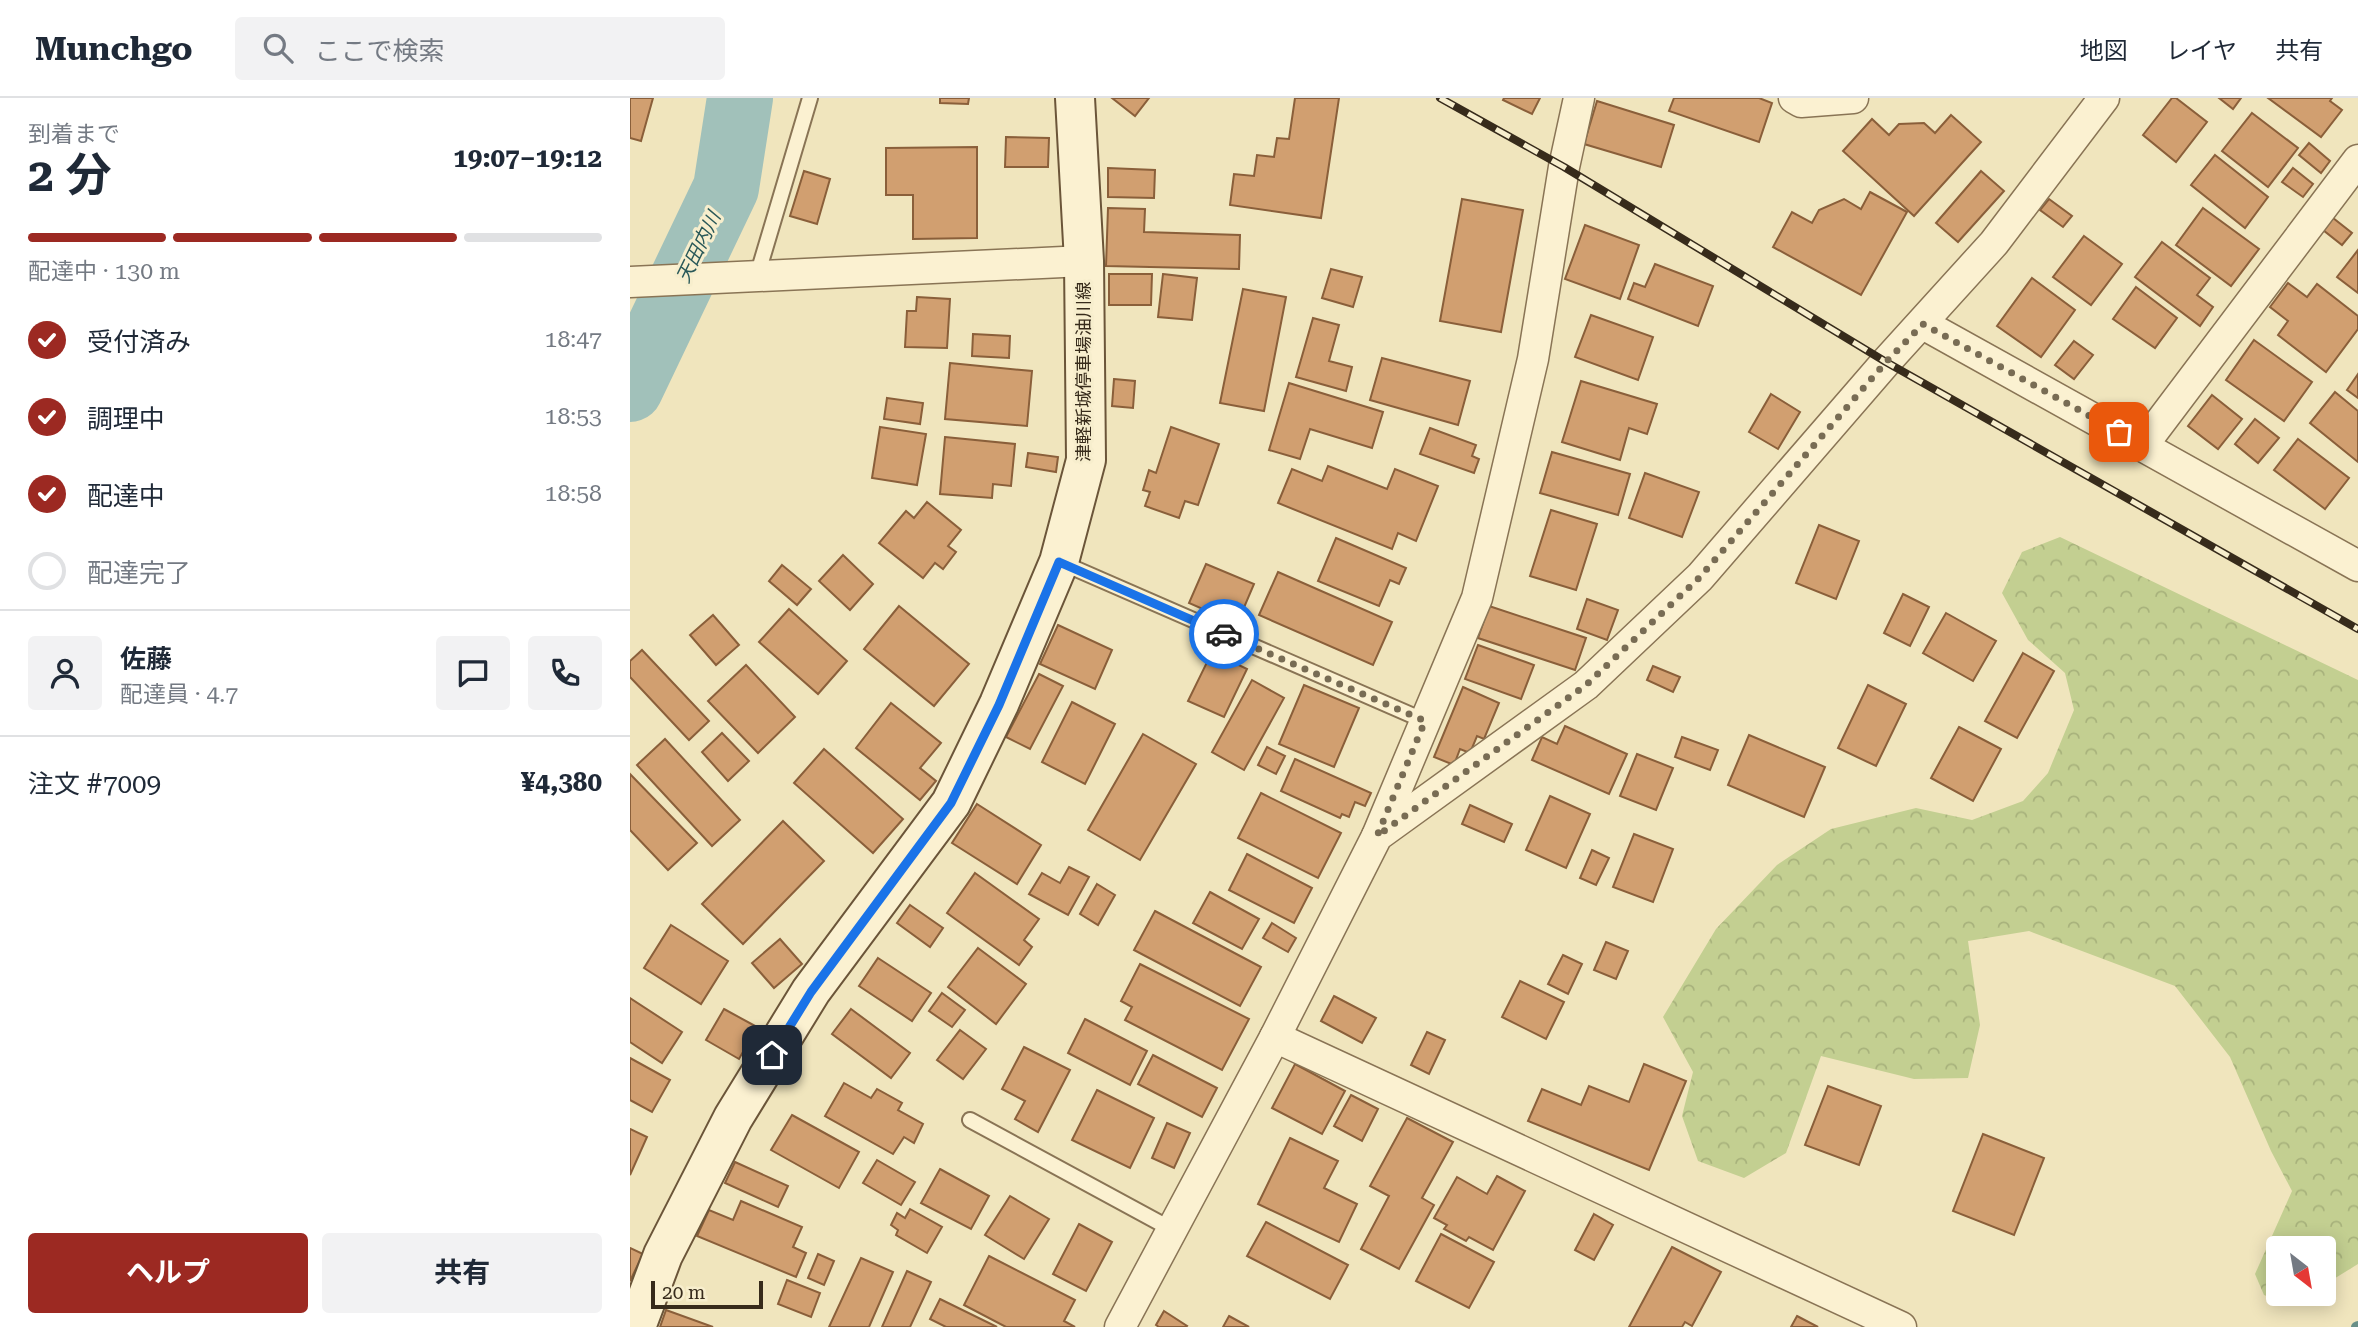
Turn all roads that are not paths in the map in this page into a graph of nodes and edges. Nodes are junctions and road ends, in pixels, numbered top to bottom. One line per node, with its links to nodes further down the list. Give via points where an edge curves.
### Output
1 (810, 98): 9 (lane)
2 (1075, 98): 8 (main road, 津軽新城停車場油川線)
3 (1579, 98): 15 (street, via 1533,359 1477,598)
4 (1794, 98): 5 (street, via 1801,102)
5 (1853, 98)
6 (2104, 98): 11 (street, via 1994,243)
7 (2358, 160): 12 (street)
8 (1084, 261): 9 (street); 14 (main road, 津軽新城停車場油川線, via 1086,460)
9 (750, 277): 10 (street)
10 (630, 282)
11 (1923, 324): 12 (street); 16 (street, via 1700,577 1586,685)
12 (2143, 445): 13 (street)
13 (2353, 554)
14 (1059, 562): 15 (lane); 21 (main road, 津軽新城停車場油川線, via 999,705 951,803 811,992 733,1118 663,1255)
15 (1425, 721): 16 (street)
16 (1377, 836): 17 (street)
17 (1275, 1037): 19 (street); 20 (street)
18 (970, 1120): 19 (lane)
19 (1171, 1229): 22 (street)
20 (1898, 1326)
21 (636, 1327)
22 (1120, 1327)

